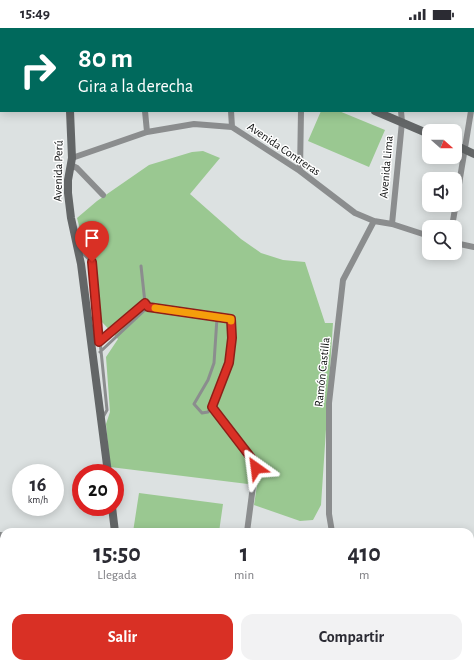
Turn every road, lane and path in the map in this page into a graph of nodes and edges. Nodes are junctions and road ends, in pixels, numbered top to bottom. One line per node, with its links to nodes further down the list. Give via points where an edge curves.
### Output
1 (70, 112): 15 (main road, Avenida Perú)
2 (145, 112): 11 (street)
3 (231, 112): 9 (street)
4 (301, 112): 16 (street)
5 (377, 112): 8 (main road)
6 (401, 112): 8 (street, Avenida Lima)
7 (471, 112): 13 (street)
8 (402, 122): 10 (main road); 20 (street, Avenida Lima)
9 (232, 127): 11 (street, Avenida Contreras, via 194,124); 16 (street, Avenida Contreras)
10 (422, 131)
11 (147, 132): 15 (street, Avenida Contreras)
12 (462, 148): 13 (main road)
13 (465, 150): 14 (main road); 18 (street)
14 (474, 154)
15 (72, 162): 17 (street); 24 (main road, Avenida Perú, via 68,193)
16 (300, 171): 19 (street, Avenida Contreras, via 355,213)
17 (103, 195)
18 (453, 220)
19 (374, 221): 20 (street, Avenida Contreras); 38 (street, Ramón Castilla, via 343,280 330,403 329,514)
20 (392, 224): 21 (street, Avenida Contreras)
21 (422, 234)
22 (462, 244): 23 (street)
23 (474, 247)
24 (78, 249): 29 (lane, via 92,262); 32 (main road, Avenida Perú)
25 (141, 266): 26 (lane)
26 (145, 303): 27 (lane); 29 (lane)
27 (148, 307): 28 (lane); 30 (lane)
28 (217, 318): 31 (lane, via 231,319 232,338 229,363); 31 (lane, via 214,363 208,380 194,404 202,413 208,412)
29 (99, 342): 30 (lane)
30 (100, 352): 32 (lane, via 107,410)
31 (212, 407): 34 (lane, via 255,463)
32 (102, 421): 33 (main road, Avenida Perú)
33 (107, 464)
34 (253, 486): 37 (street)
35 (113, 516): 36 (main road)
36 (115, 528)
37 (248, 528)
38 (331, 528)

